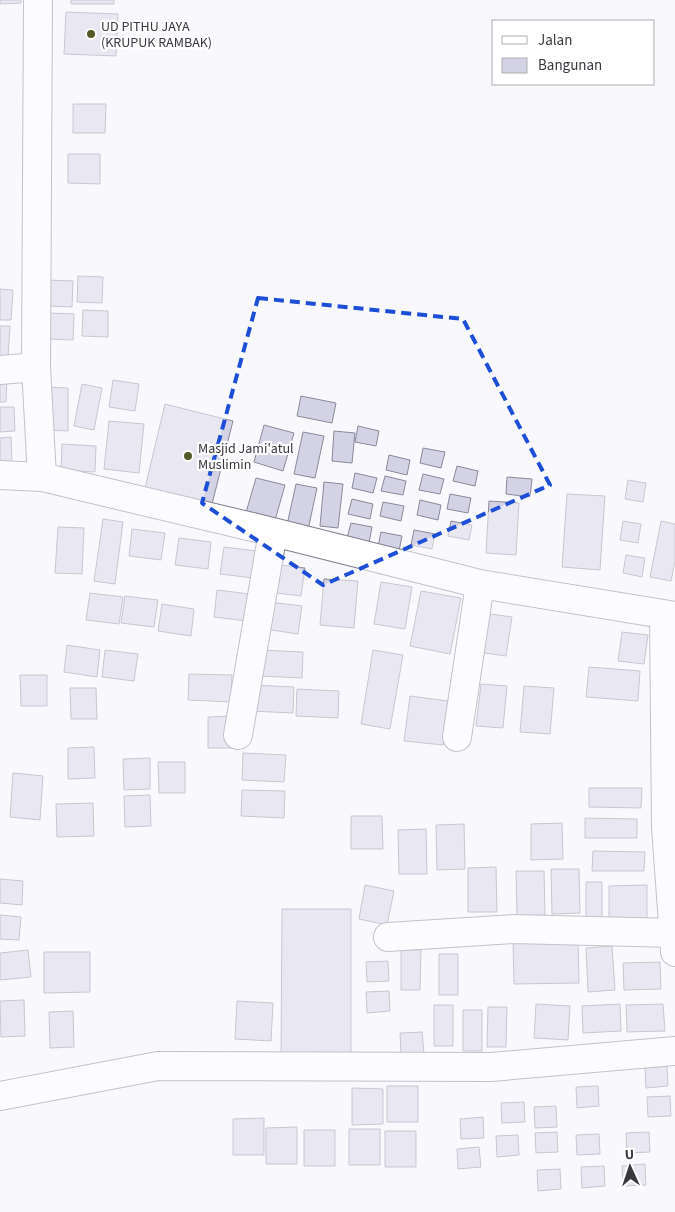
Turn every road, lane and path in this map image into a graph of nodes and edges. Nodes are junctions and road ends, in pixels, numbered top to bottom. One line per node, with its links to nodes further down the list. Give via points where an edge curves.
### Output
1 (38, 0): 2 (street)
2 (36, 367): 3 (street); 5 (street)
3 (0, 370)
4 (0, 475): 5 (street)
5 (42, 477): 6 (street)
6 (273, 532): 7 (street); 9 (street)
7 (480, 584): 8 (street); 10 (street)
8 (669, 616): 12 (street, via 666,828)
9 (238, 735)
10 (457, 737)
11 (388, 937): 12 (street, via 514,929)
12 (674, 943)
13 (675, 1051): 14 (street, via 490,1067 158,1066)
14 (0, 1096)

